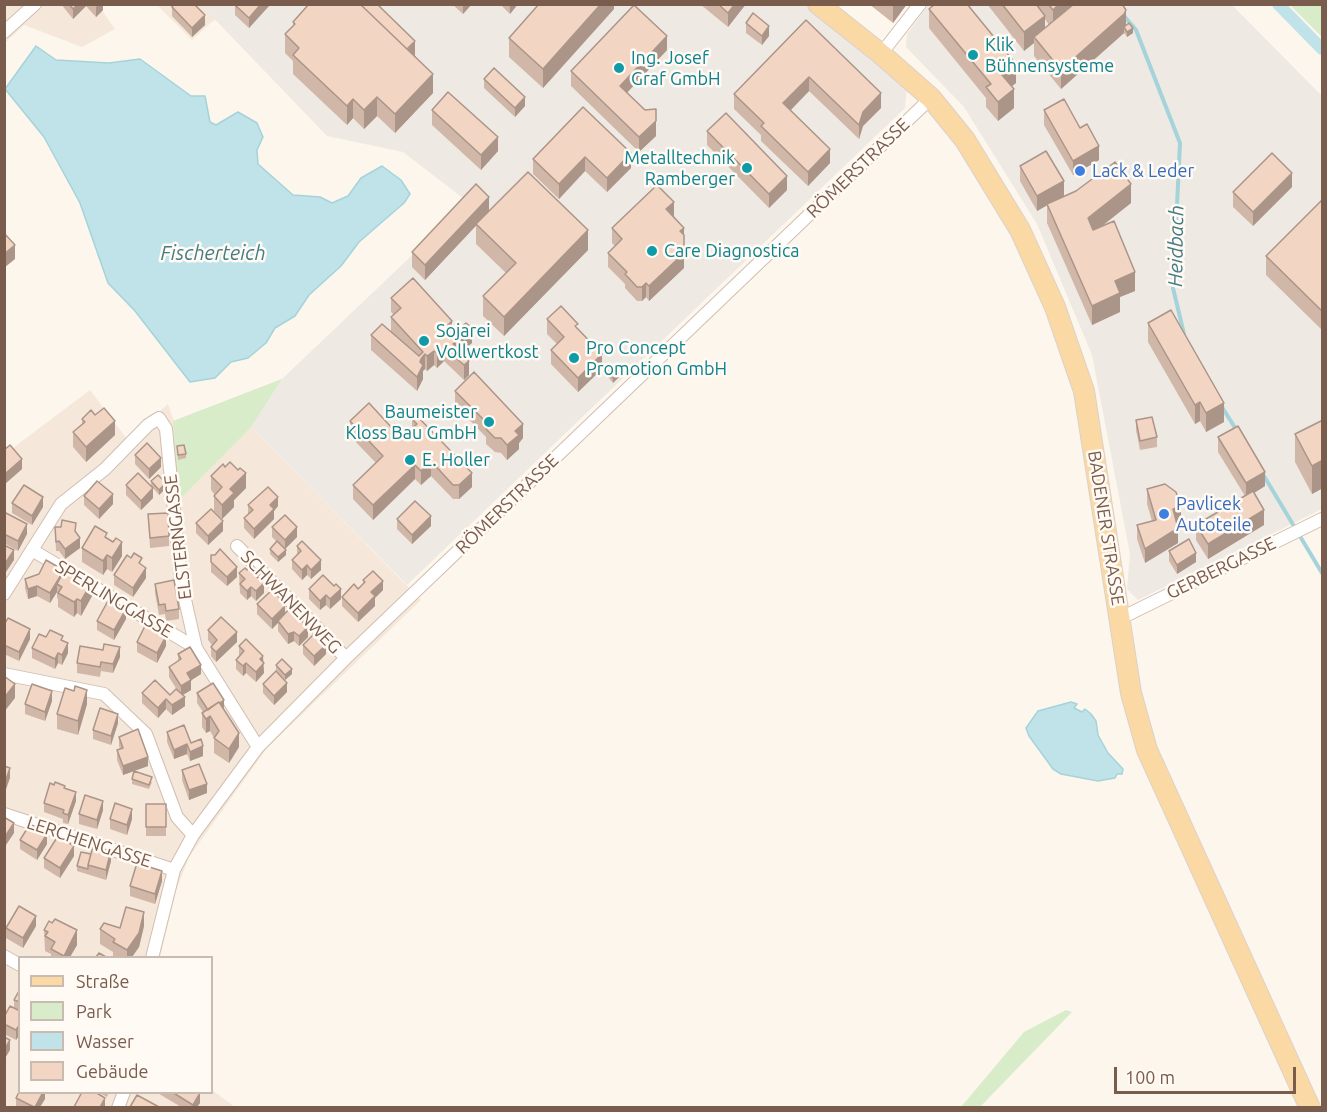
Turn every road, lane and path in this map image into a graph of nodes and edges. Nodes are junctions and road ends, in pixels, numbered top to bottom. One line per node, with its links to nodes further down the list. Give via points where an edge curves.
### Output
1 (35, 4): 4 (street)
2 (818, 4): 5 (main road, BADENER STRASSE)
3 (920, 4): 5 (street)
4 (4, 33)
5 (881, 54): 6 (main road, BADENER STRASSE)
6 (931, 98): 11 (main road, BADENER STRASSE, via 992,182 1020,230 1055,307 1084,391); 13 (street, RÖMERSTRASSE)
7 (1318, 521): 11 (street, GERBERGASSE)
8 (237, 546): 13 (street, SCHWANENWEG)
9 (32, 550): 10 (street); 12 (street, SPERLINGGASSE); 12 (street, ELSTERNGASSE, via 61,504 159,418 166,429 181,582)
10 (4, 594)
11 (1119, 619): 22 (main road, BADENER STRASSE, via 1131,693 1147,750)
12 (196, 648): 15 (street, ELSTERNGASSE)
13 (346, 658): 15 (street, RÖMERSTRASSE)
14 (4, 674): 17 (street, via 104,694 146,734 177,817)
15 (258, 747): 17 (street, RÖMERSTRASSE)
16 (4, 814): 18 (street, LERCHENGASSE)
17 (192, 835): 18 (street, RÖMERSTRASSE)
18 (174, 870): 20 (street, RÖMERSTRASSE)
19 (4, 956): 21 (street)
20 (152, 956)
21 (18, 964)
22 (1310, 1107)

